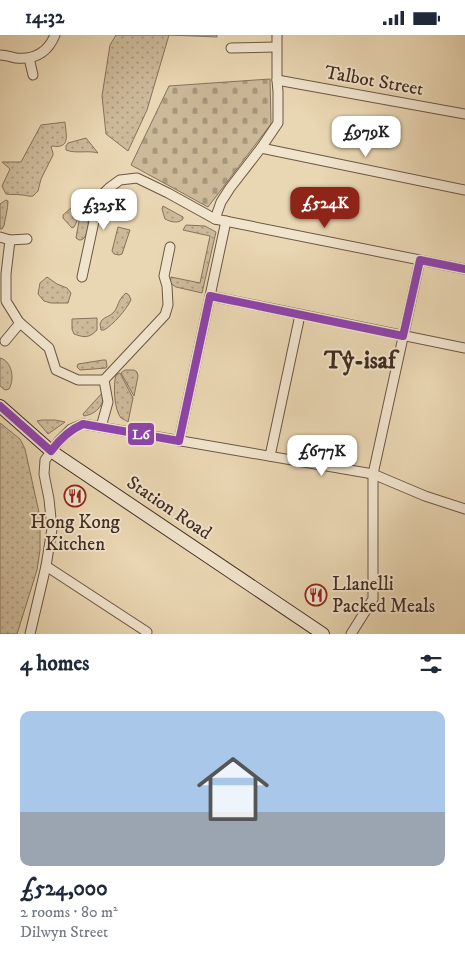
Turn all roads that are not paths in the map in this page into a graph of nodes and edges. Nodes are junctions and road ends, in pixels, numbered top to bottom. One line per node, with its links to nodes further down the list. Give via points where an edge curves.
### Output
1 (276, 35): 3 (street)
2 (55, 37): 6 (street, via 45,51)
3 (276, 47): 4 (street); 8 (street)
4 (231, 48)
5 (0, 55): 6 (street)
6 (29, 58): 7 (street)
7 (33, 75)
8 (277, 80): 9 (street, Talbot Street); 10 (street, via 278,123)
9 (465, 113)
10 (261, 148): 11 (street); 12 (street, via 230,188)
11 (465, 190)
12 (215, 219): 13 (street); 20 (street, via 137,178 120,180 99,198)
13 (226, 221): 18 (street); 21 (street)
14 (0, 237): 16 (street)
15 (27, 239): 16 (street)
16 (10, 240): 22 (street, via 6,274 6,301)
17 (170, 247): 29 (street, via 164,276 168,305 165,315)
18 (420, 260): 19 (street); 26 (street)
19 (465, 269)
20 (82, 277)
21 (210, 297): 24 (street); 32 (street)
22 (9, 306): 23 (street); 25 (street)
23 (0, 309)
24 (300, 315): 26 (street); 34 (street)
25 (20, 323): 27 (street); 29 (street, via 49,348 56,370 78,380)
26 (403, 336): 28 (street); 35 (street)
27 (5, 341)
28 (465, 348)
29 (104, 380): 31 (street, via 108,402)
30 (0, 406): 33 (main road, Station Road)
31 (101, 427): 32 (street); 33 (street, via 83,424 72,429)
32 (180, 441): 34 (street)
33 (51, 451): 37 (street, via 45,460 44,474 52,529); 40 (main road, Station Road)
34 (270, 456): 35 (street)
35 (373, 474): 36 (street); 41 (street, via 373,599)
36 (465, 509)
37 (46, 566): 38 (street); 39 (street)
38 (148, 632)
39 (30, 634)
40 (323, 634)
41 (351, 634)

